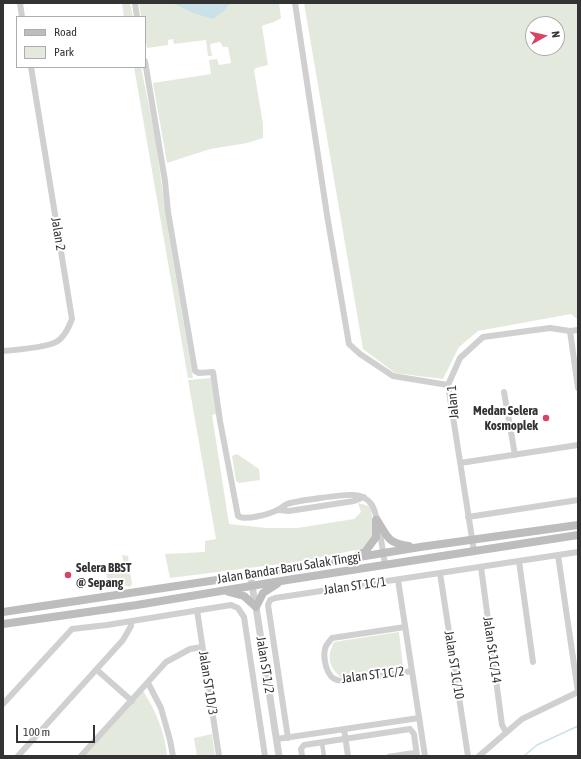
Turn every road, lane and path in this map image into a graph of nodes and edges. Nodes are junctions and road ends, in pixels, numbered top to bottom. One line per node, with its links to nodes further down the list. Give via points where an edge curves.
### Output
1 (20, 3): 4 (street)
2 (135, 3): 5 (street)
3 (295, 3): 11 (street, via 349,344 393,376)
4 (22, 16)
5 (137, 16)
6 (146, 67): 19 (street, via 195,371 199,374 212,372 238,516 243,518 264,515 287,504 353,494 364,497 373,506)
7 (31, 68): 10 (street, Jalan 2, via 72,319 68,330 56,342)
8 (578, 330): 9 (street, Jalan 1)
9 (570, 331): 11 (street, Jalan 1, via 555,328 482,338 460,358); 12 (street)
10 (3, 351)
11 (448, 385): 16 (street, Jalan 1)
12 (578, 388)
13 (504, 392): 15 (street)
14 (578, 445): 15 (street)
15 (515, 455): 16 (street)
16 (460, 463): 18 (street, Jalan 1)
17 (578, 500): 18 (street)
18 (468, 517): 22 (street, Jalan 1)
19 (376, 520): 23 (main road, via 386,536 398,545); 26 (street); 29 (main road, via 376,537 365,552)
20 (578, 525): 22 (main road, Jalan Bandar Baru Salak Tinggi)
21 (578, 534): 24 (main road, Jalan Bandar Baru Salak Tinggi)
22 (472, 540): 23 (main road, Jalan Bandar Baru Salak Tinggi); 24 (street, Jalan 1)
23 (420, 547): 26 (main road, Jalan Bandar Baru Salak Tinggi)
24 (474, 551): 30 (main road, Jalan Bandar Baru Salak Tinggi)
25 (578, 552): 27 (street, Jalan ST 1C/1)
26 (383, 554): 29 (main road, Jalan Bandar Baru Salak Tinggi); 30 (street)
27 (558, 555): 28 (street, Jalan ST 1C/1); 49 (street)
28 (519, 561): 31 (street, Jalan ST 1C/1); 45 (street)
29 (319, 564): 33 (main road, Jalan Bandar Baru Salak Tinggi)
30 (385, 565): 34 (main road, Jalan Bandar Baru Salak Tinggi)
31 (481, 567): 32 (street, Jalan ST 1C/1); 54 (street, Jalan St 1C/14, via 502,725)
32 (440, 573): 35 (street, Jalan ST 1C/1); 71 (street, Jalan ST 1C/10)
33 (250, 575): 36 (street, Jalan ST 1/2); 40 (main road, Jalan Bandar Baru Salak Tinggi)
34 (287, 580): 36 (main road, Jalan Bandar Baru Salak Tinggi); 38 (main road, via 271,586 263,593)
35 (398, 580): 43 (street); 55 (street, Jalan ST 1C/1, via 270,600 268,605)
36 (252, 586): 37 (main road, Jalan Bandar Baru Salak Tinggi); 38 (street, Jalan ST 1/2)
37 (221, 591): 38 (main road, via 244,596); 42 (main road, Jalan Bandar Baru Salak Tinggi)
38 (256, 607): 56 (street, Jalan ST 1/2)
39 (197, 610): 41 (street); 44 (street, Jalan ST 1D/3); 64 (street, via 231,605 238,608 244,617)
40 (3, 612)
41 (131, 621): 46 (street, via 123,640); 51 (street, via 72,629)
42 (3, 624)
43 (406, 627): 47 (street); 47 (street, Jalan ST 1C/2, via 332,638 324,650 325,661 330,676 336,680 347,681)
44 (202, 647): 48 (street, via 190,649 166,662); 63 (street, Jalan ST 1D/3)
45 (533, 662)
46 (97, 670): 50 (street); 60 (street)
47 (412, 671): 52 (street)
48 (148, 683): 50 (street); 62 (street, via 161,708)
49 (578, 692): 54 (street, via 522,719)
50 (132, 700): 61 (street)
51 (3, 704)
52 (419, 718): 53 (street); 70 (street)
53 (344, 729): 55 (street); 57 (street)
54 (506, 732): 72 (street)
55 (288, 738): 56 (street)
56 (277, 739): 65 (street, Jalan ST 1/2)
57 (346, 739): 58 (street); 59 (street, via 410,729 414,734); 68 (street)
58 (322, 743): 66 (street, via 304,745 301,749); 67 (street)
59 (417, 754): 69 (street)
60 (18, 756)
61 (81, 756)
62 (173, 756)
63 (219, 756)
64 (265, 756)
65 (280, 756)
66 (302, 756)
67 (324, 756)
68 (348, 756)
69 (389, 756)
70 (425, 756)
71 (468, 756)
72 (479, 756)

